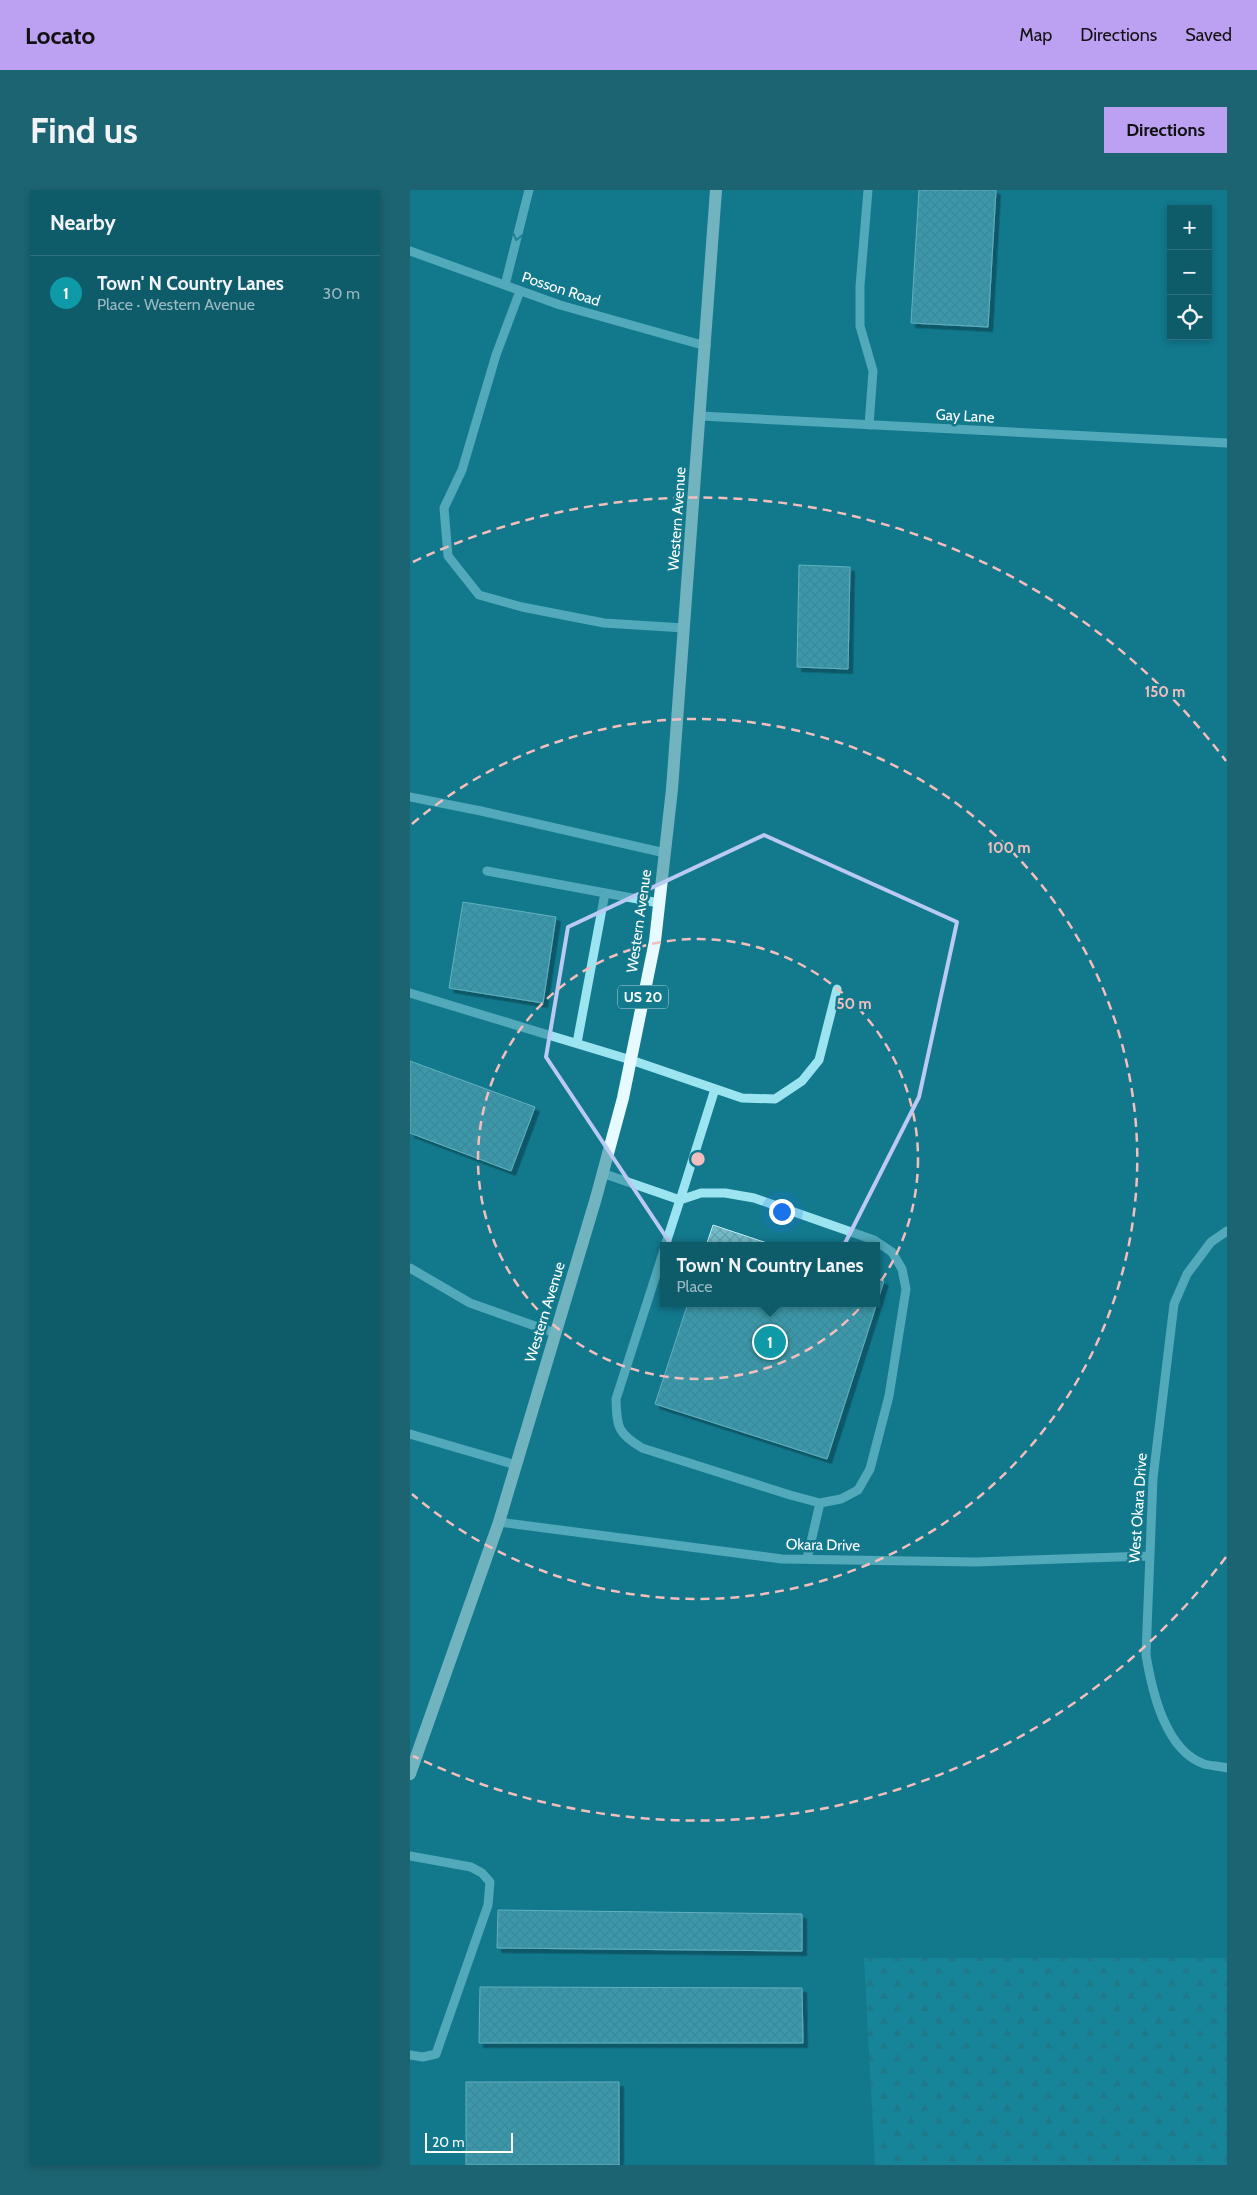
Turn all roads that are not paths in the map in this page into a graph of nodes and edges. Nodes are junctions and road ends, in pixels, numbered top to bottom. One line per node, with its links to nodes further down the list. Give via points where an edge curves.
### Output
1 (529, 190): 5 (street, one-way to 5)
2 (716, 190): 7 (main road, Western Avenue / US 20)
3 (868, 190): 9 (street, via 860,326 873,371)
4 (410, 251): 5 (street, Posson Road)
5 (505, 285): 6 (street, Posson Road)
6 (520, 291): 7 (street, Posson Road); 11 (street, via 496,355 462,470 444,508 448,556 479,595 522,608 604,623)
7 (706, 346): 8 (main road, Western Avenue / US 20)
8 (701, 416): 9 (street, Gay Lane); 11 (main road, Western Avenue / US 20)
9 (869, 424): 10 (street, Gay Lane)
10 (1227, 444)
11 (684, 628): 13 (main road, Western Avenue / US 20)
12 (410, 797): 13 (street)
13 (665, 853): 16 (main road, Western Avenue / US 20)
14 (487, 871): 15 (street)
15 (605, 893): 16 (street); 19 (street)
16 (659, 903): 20 (main road, Western Avenue / US 20, via 655,940)
17 (837, 989): 21 (street, via 819,1060 802,1081 775,1099 742,1098)
18 (410, 993): 19 (street)
19 (577, 1043): 20 (street)
20 (631, 1060): 21 (street); 22 (main road, Western Avenue / US 20)
21 (714, 1089): 23 (street)
22 (602, 1173): 23 (street); 30 (main road, Western Avenue / US 20)
23 (680, 1200): 25 (street); 26 (street, via 701,1192 754,1198)
24 (1227, 1231): 35 (street, West Okara Drive, via 1211,1242 1187,1274 1174,1304 1153,1478)
25 (666, 1242)
26 (877, 1242)
27 (880, 1244): 33 (street, via 892,1252 902,1269 906,1289 889,1396 870,1469 858,1490 841,1499)
28 (660, 1262): 33 (street, via 616,1399 617,1422 625,1438 642,1448)
29 (410, 1268): 30 (street, via 470,1303)
30 (555, 1333): 32 (main road, Western Avenue / US 20)
31 (410, 1434): 32 (street)
32 (516, 1465): 34 (main road, Western Avenue / US 20)
33 (820, 1503): 36 (street)
34 (499, 1522): 36 (street, Okara Drive, via 782,1559); 38 (main road, Western Avenue / US 20)
35 (1148, 1556): 36 (street, Okara Drive, via 976,1562); 37 (street, West Okara Drive, via 1146,1655 1151,1684 1168,1732 1203,1764)
36 (807, 1559)
37 (1227, 1768)
38 (410, 1774)
39 (410, 1856): 40 (street, via 471,1867 490,1882 488,1904 436,2054 423,2057)
40 (410, 2054)

